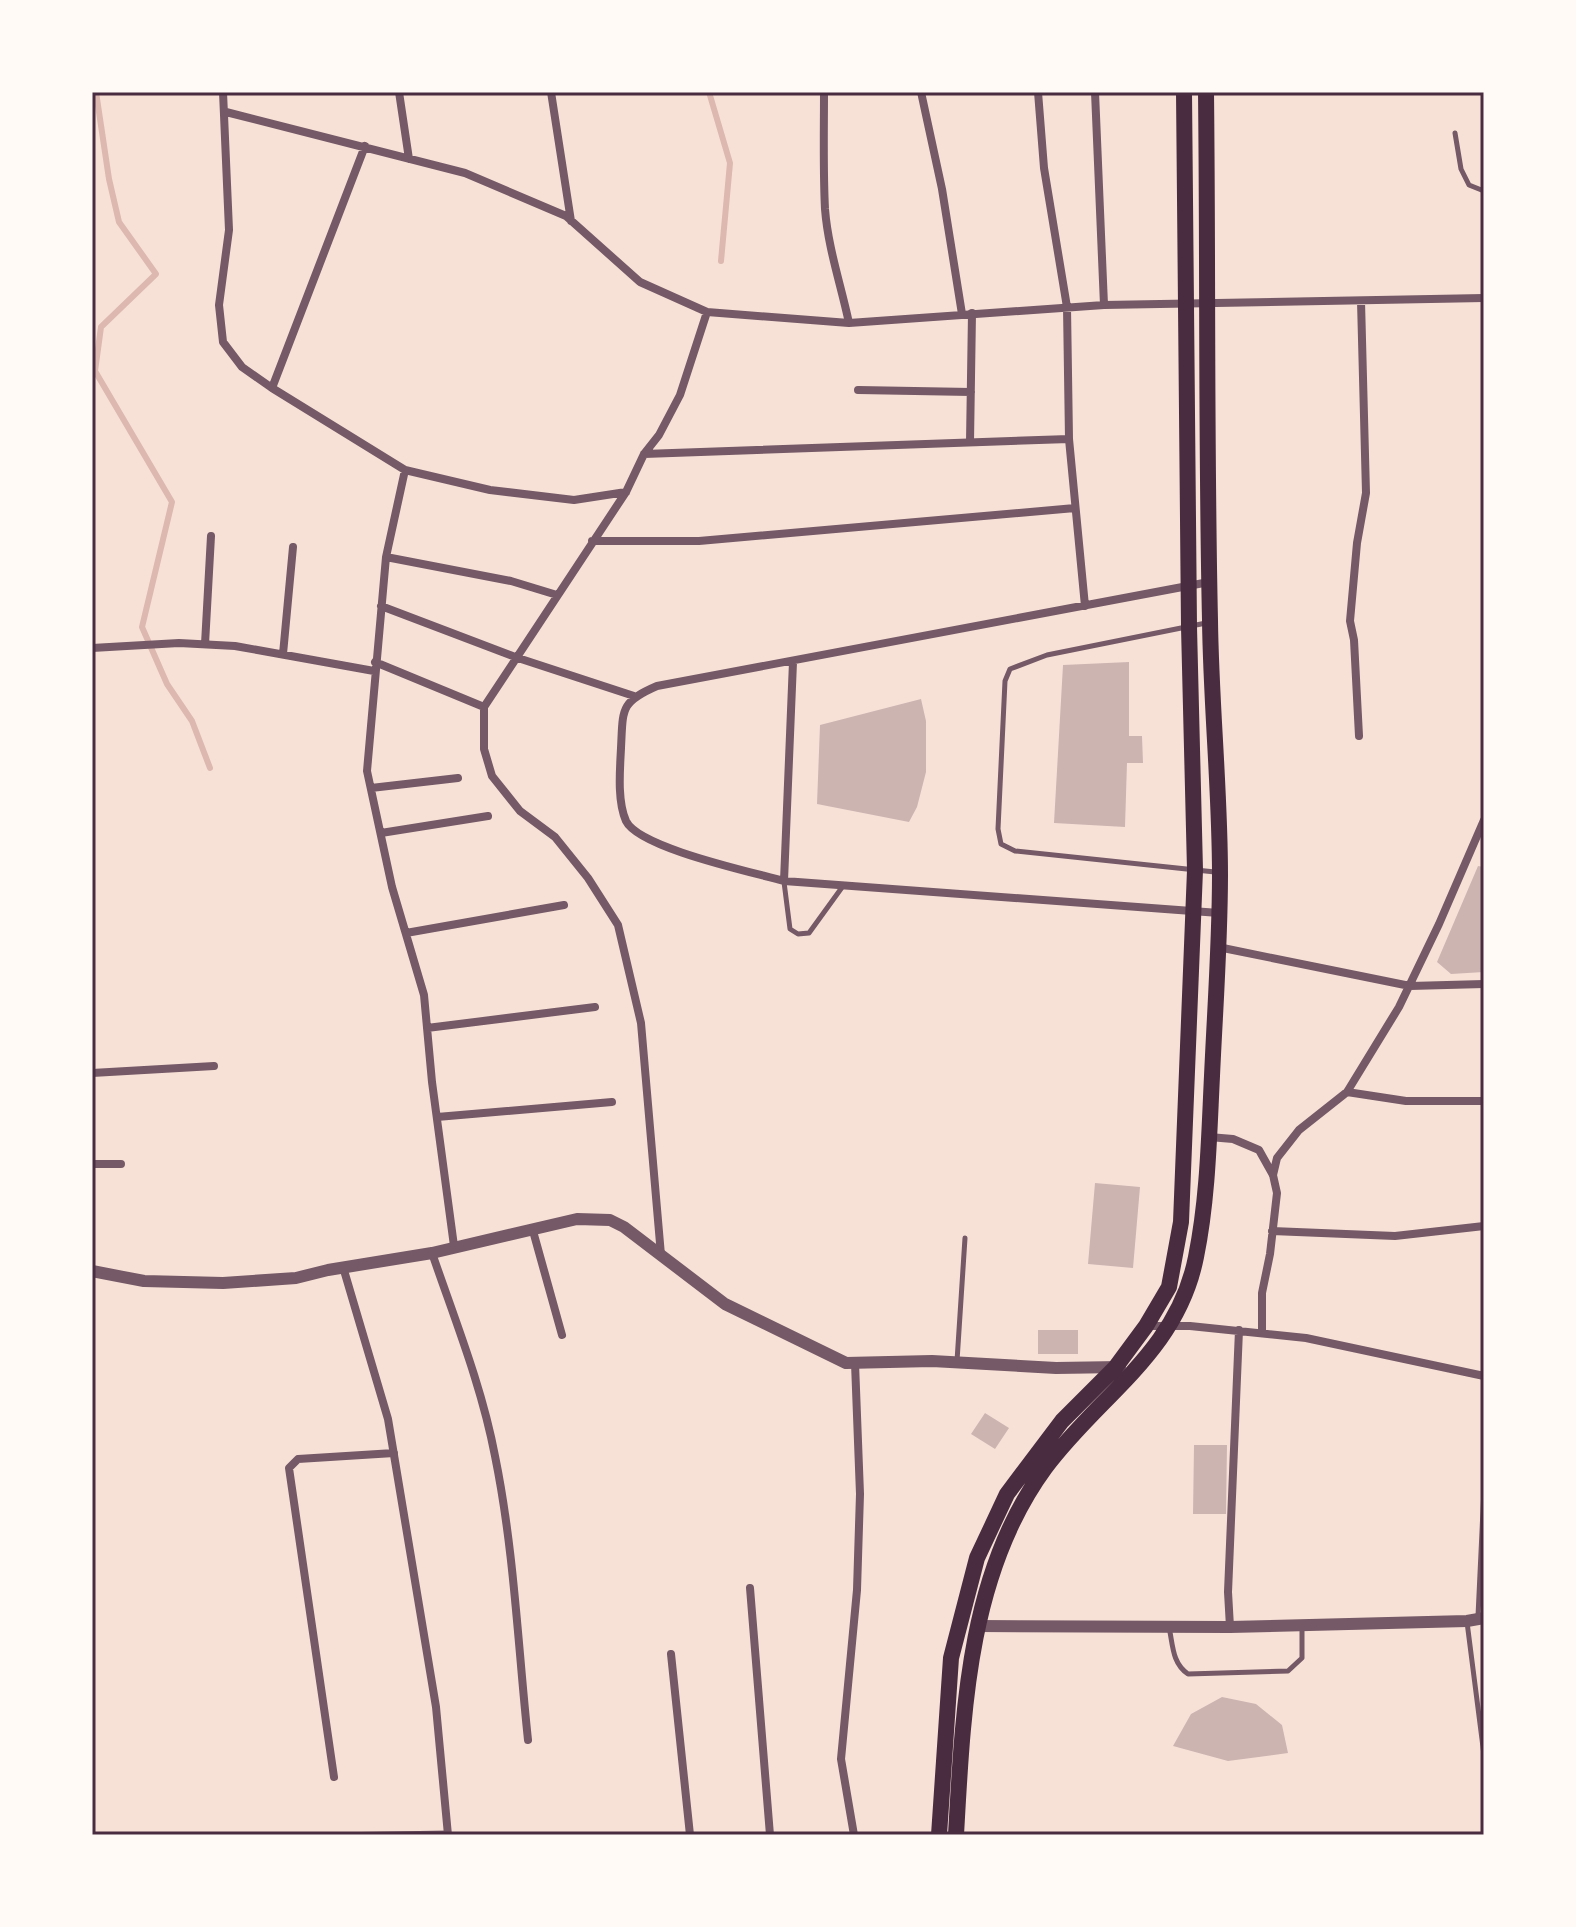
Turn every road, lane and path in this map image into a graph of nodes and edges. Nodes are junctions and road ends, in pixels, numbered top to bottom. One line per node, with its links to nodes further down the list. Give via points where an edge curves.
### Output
1 (223, 92): 10 (street)
2 (399, 92): 13 (street)
3 (551, 92): 15 (street)
4 (824, 92): 25 (street, via 826,210)
5 (921, 92): 24 (street)
6 (1038, 92): 21 (street, via 1044,168)
7 (1095, 92): 20 (street)
8 (1184, 92): 18 (highway)
9 (1206, 92): 19 (highway)
10 (226, 112): 12 (street); 26 (street, via 229,230 219,305 223,342 242,367)
11 (1455, 133): 14 (lane, via 1469,185)
12 (365, 146): 13 (street); 26 (street)
13 (409, 159): 15 (street, via 465,173)
14 (1484, 191)
15 (571, 221): 22 (street, via 640,282)
16 (1484, 298): 17 (street)
17 (1361, 301): 19 (street); 54 (street, via 1366,493 1350,621)
18 (1187, 303): 19 (street); 20 (street); 40 (highway)
19 (1209, 303): 39 (highway)
20 (1104, 305): 21 (street)
21 (1067, 307): 23 (street); 29 (street)
22 (707, 312): 25 (street); 31 (street, via 680,395)
23 (972, 313): 24 (street); 28 (street)
24 (962, 314): 25 (street)
25 (849, 323)
26 (272, 388): 32 (street)
27 (858, 390): 28 (street)
28 (971, 392): 30 (street)
29 (1069, 439): 30 (street); 34 (street)
30 (970, 442): 31 (street)
31 (644, 454): 33 (street)
32 (405, 470): 33 (street, via 490,490 574,500); 38 (street)
33 (626, 492): 36 (street)
34 (1075, 508): 36 (street, via 699,541); 43 (street)
35 (211, 536): 46 (street)
36 (592, 541): 41 (street)
37 (293, 547): 48 (street)
38 (386, 557): 41 (street); 42 (street)
39 (1210, 582): 40 (street); 44 (highway)
40 (1190, 586): 43 (street); 45 (highway)
41 (557, 595): 49 (street)
42 (381, 606): 49 (street); 51 (street)
43 (1085, 606): 50 (street)
44 (1210, 623): 45 (lane); 61 (highway)
45 (1189, 627): 60 (highway); 60 (lane, via 1047,655 1010,669 1005,681 998,829 1001,844 1015,851)
46 (205, 644): 47 (street); 48 (street)
47 (92, 648)
48 (283, 654): 51 (street)
49 (518, 658): 52 (street); 53 (street)
50 (793, 662): 52 (street, via 657,686); 62 (street)
51 (375, 667): 53 (street); 56 (street, via 367,771)
52 (634, 696): 62 (street, via 625,709 621,749 627,823 673,850)
53 (484, 707): 89 (street, via 484,749 492,776 520,811 555,837 618,925 641,1023)
54 (1359, 736)
55 (458, 778): 56 (street)
56 (371, 788): 59 (street)
57 (488, 816): 59 (street)
58 (1483, 824): 70 (street)
59 (381, 833): 67 (street)
60 (1195, 870): 61 (lane); 65 (highway)
61 (1220, 873): 66 (highway)
62 (784, 881): 63 (street); 63 (lane, via 790,929 798,934 809,933)
63 (843, 886): 65 (street)
64 (564, 905): 67 (street)
65 (1194, 911): 66 (street); 92 (highway, via 1181,1222 1169,1287)
66 (1219, 913): 68 (highway)
67 (406, 933): 72 (street, via 424,995)
68 (1218, 947): 70 (street); 79 (highway)
69 (1484, 984): 70 (street)
70 (1410, 986): 75 (street)
71 (595, 1007): 72 (street)
72 (427, 1028): 78 (street)
73 (214, 1066): 74 (street)
74 (92, 1073)
75 (1347, 1092): 76 (street, via 1406,1101); 82 (street, via 1299,1130 1277,1158)
76 (1484, 1101)
77 (612, 1102): 78 (street)
78 (437, 1117): 87 (street)
79 (1209, 1137): 82 (street, via 1233,1139 1259,1150); 93 (highway, via 1195,1261)
80 (92, 1164): 81 (street)
81 (121, 1164)
82 (1273, 1175): 85 (street, via 1277,1193)
83 (1484, 1226): 85 (street, via 1395,1236)
84 (533, 1231): 87 (street); 89 (street, via 577,1219 610,1220); 96 (street)
85 (1272, 1231): 95 (street)
86 (965, 1238): 97 (lane)
87 (454, 1246): 88 (street)
88 (432, 1253): 90 (street); 111 (street, via 495,1453)
89 (661, 1255): 98 (street, via 725,1304)
90 (343, 1267): 91 (street, via 296,1278 223,1283 144,1281); 102 (street)
91 (92, 1271)
92 (1146, 1326): 93 (street); 100 (highway)
93 (1170, 1327): 94 (street); 99 (highway)
94 (1239, 1330): 95 (street); 109 (street)
95 (1262, 1332): 101 (street)
96 (562, 1335)
97 (957, 1362): 98 (street); 100 (street)
98 (855, 1363): 118 (street, via 857,1590 841,1759)
99 (1137, 1367): 100 (street); 107 (highway, via 1042,1472 1003,1544)
100 (1115, 1368): 119 (highway, via 1062,1421 1007,1494 977,1558 951,1658)
101 (1484, 1376)
102 (394, 1453): 113 (street, via 298,1459 289,1468); 114 (street, via 436,1707)
103 (1484, 1489): 105 (lane)
104 (750, 1588): 117 (street)
105 (1476, 1619): 106 (street); 112 (lane)
106 (1303, 1624): 108 (lane, via 1302,1658 1288,1671 1188,1674 1175,1658); 109 (street)
107 (978, 1626): 108 (street); 120 (highway, via 967,1686)
108 (1169, 1627): 109 (street)
109 (1230, 1627)
110 (671, 1654): 116 (street)
111 (528, 1740)
112 (1484, 1755)
113 (334, 1777)
114 (448, 1834): 115 (lane)
115 (332, 1835)
116 (690, 1835)
117 (770, 1835)
118 (854, 1835)
119 (939, 1835)
120 (956, 1835)

